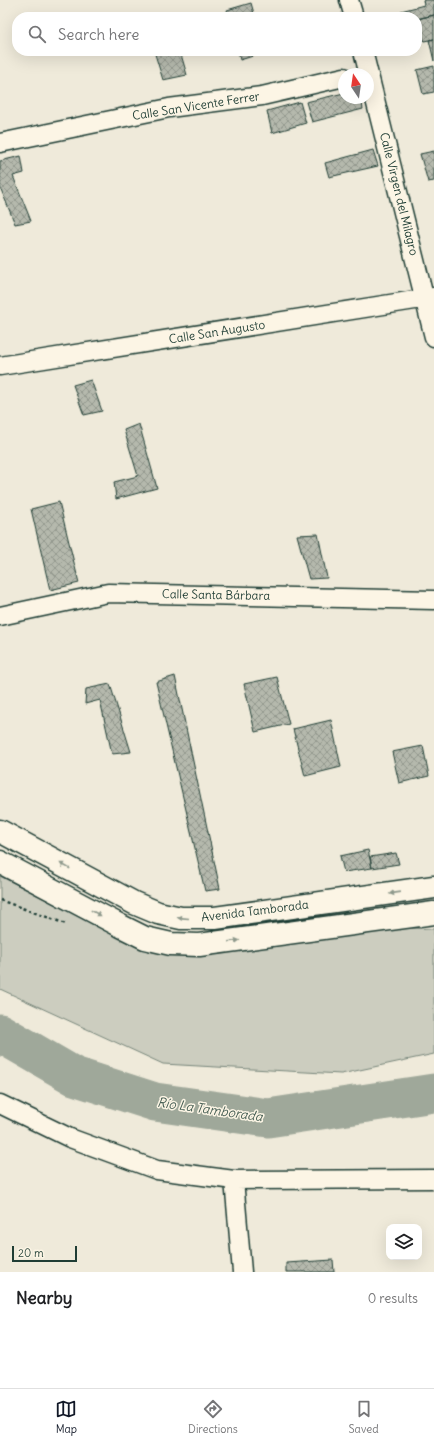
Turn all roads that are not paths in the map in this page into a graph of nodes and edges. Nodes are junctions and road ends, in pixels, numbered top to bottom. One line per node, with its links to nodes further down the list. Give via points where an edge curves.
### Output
1 (349, 0): 2 (street)
2 (353, 12)
3 (363, 56): 4 (street, Calle Virgen del Milagro)
4 (362, 68)
5 (338, 78): 7 (street, Calle San Vicente Ferrer, via 262,96 170,108)
6 (371, 104): 8 (street, Calle Virgen del Milagro)
7 (0, 143)
8 (430, 298): 9 (street, Calle Virgen del Milagro); 10 (street, Calle San Augusto)
9 (434, 337)
10 (0, 366)
11 (434, 600): 12 (street, Calle Santa Bárbara, via 108,593)
12 (0, 616)
13 (0, 831): 15 (main road, Avenida Tamborada, one-way to 13, via 215,918 182,918 158,913 134,902)
14 (0, 862): 16 (main road, one-way to 16, via 146,938 171,944 199,945)
15 (434, 887)
16 (434, 913)
17 (0, 1104): 19 (street, via 70,1138 157,1170)
18 (434, 1179): 19 (street)
19 (234, 1180): 20 (street)
20 (242, 1272)

